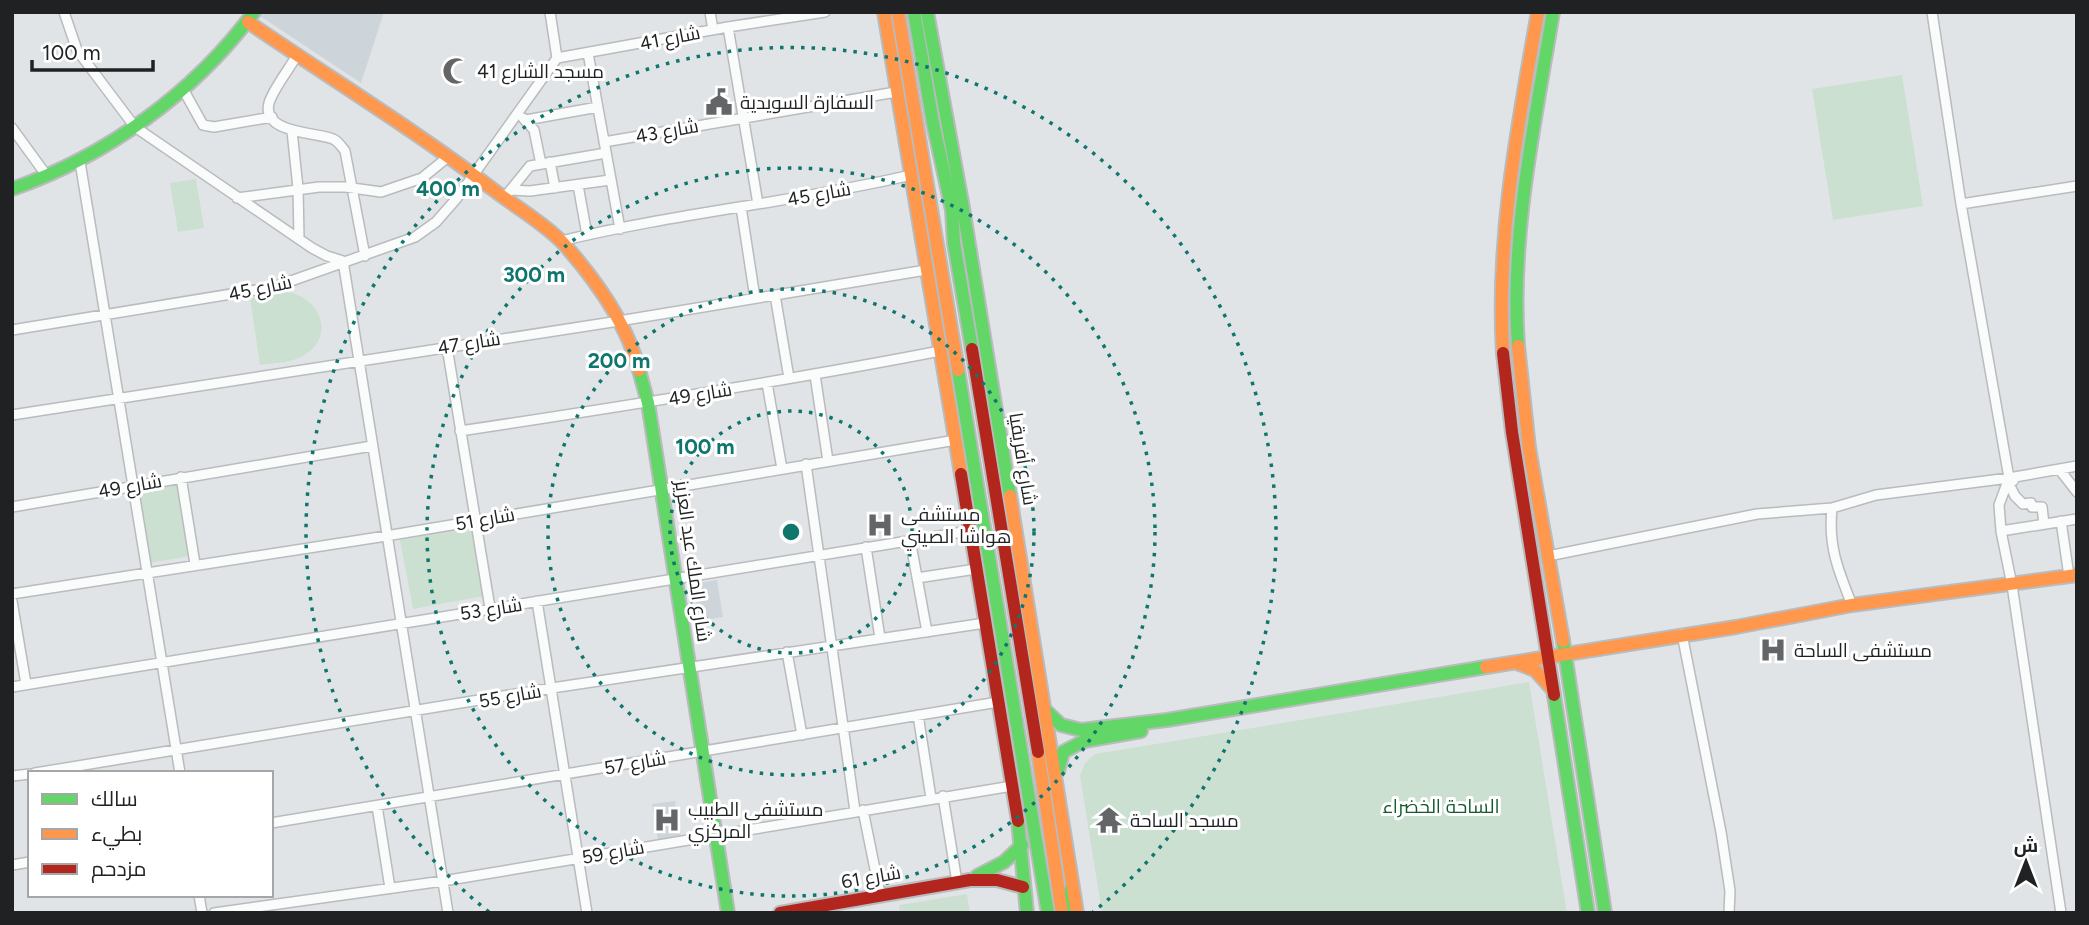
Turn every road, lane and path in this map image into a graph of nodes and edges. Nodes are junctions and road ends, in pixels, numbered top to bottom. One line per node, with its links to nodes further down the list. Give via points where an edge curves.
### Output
1 (64, 12): 25 (street, via 77,50)
2 (550, 12): 17 (street)
3 (710, 12): 14 (street)
4 (825, 12): 13 (street, شارع 41)
5 (884, 12): 19 (main road)
6 (898, 12): 50 (main road)
7 (914, 12): 51 (main road, شارع أفريقيا)
8 (1553, 12): 60 (main road)
9 (1932, 12): 48 (street)
10 (928, 15): 43 (main road, شارع أفريقيا)
11 (1535, 16): 59 (main road)
12 (251, 17): 16 (main road, شارع الملك عبد العزيز); 18 (main road, شارع الملك عبد العزيز)
13 (727, 27): 14 (street, شارع 41); 23 (street)
14 (713, 30): 15 (street, شارع 41)
15 (588, 53): 17 (street, شارع 41); 20 (street)
16 (297, 55): 22 (street, via 269,103); 30 (main road, شارع الملك عبد العزيز)
17 (557, 58): 21 (street, شارع 45)
18 (183, 89): 22 (street, via 203,125); 25 (main road, شارع الملك عبد العزيز)
19 (897, 92): 23 (street, شارع 43); 34 (main road)
20 (598, 107): 24 (street); 28 (street)
21 (517, 114): 24 (street); 33 (street, شارع 45)
22 (272, 117): 27 (street)
23 (744, 118): 28 (street, شارع 43); 47 (street)
24 (526, 120): 32 (street)
25 (135, 127): 31 (main road, شارع الملك عبد العزيز); 45 (street)
26 (12, 128): 35 (street)
27 (292, 131): 39 (street); 40 (street, via 340,144)
28 (604, 142): 29 (street)
29 (606, 153): 32 (street); 36 (street)
30 (448, 157): 33 (main road, شارع الملك عبد العزيز); 40 (street, via 422,178 387,191)
31 (80, 162): 35 (main road, شارع الملك عبد العزيز); 63 (street)
32 (545, 163): 41 (street); 44 (street, via 528,167)
33 (473, 174): 44 (main road, شارع الملك عبد العزيز); 56 (street, شارع 45, via 445,213 424,231)
34 (911, 175): 46 (main road); 47 (street, شارع 45)
35 (47, 176): 42 (main road, شارع الملك عبد العزيز)
36 (610, 180): 37 (street); 52 (street)
37 (578, 185): 41 (street); 53 (street)
38 (2077, 186): 48 (street)
39 (298, 188): 40 (street); 45 (street); 54 (street)
40 (354, 188): 56 (street)
41 (555, 188): 44 (street)
42 (12, 189)
43 (960, 190): 51 (main road); 104 (main road, شارع أفريقيا)
44 (507, 194): 55 (main road, شارع الملك عبد العزيز)
45 (237, 198): 54 (street)
46 (916, 198): 50 (main road); 58 (main road)
47 (758, 204): 49 (street, شارع 45)
48 (1961, 204): 89 (street)
49 (741, 207): 52 (street, شارع 45); 62 (street)
50 (933, 211): 73 (main road)
51 (952, 211): 72 (main road, شارع أفريقيا)
52 (620, 229): 53 (street, شارع 45)
53 (587, 235): 55 (street, شارع 45)
54 (299, 239): 57 (street, via 327,257)
55 (561, 241): 64 (main road, شارع الملك عبد العزيز)
56 (365, 256): 57 (street, شارع 45)
57 (343, 261): 63 (street, شارع 45, via 274,287); 68 (street)
58 (926, 270): 61 (street, شارع 47); 67 (main road)
59 (1502, 276): 60 (main road); 78 (main road)
60 (1517, 277): 77 (main road, via 1518,368)
61 (775, 295): 62 (street, شارع 47); 70 (street)
62 (755, 298): 64 (street, شارع 47)
63 (106, 316): 65 (street, شارع 45); 74 (street)
64 (619, 321): 66 (street, شارع 47); 75 (main road, شارع الملك عبد العزيز, via 636,357)
65 (12, 330)
66 (447, 347): 68 (street, شارع 47); 79 (street)
67 (940, 351): 69 (street, شارع 49); 80 (main road)
68 (359, 361): 74 (street, شارع 47); 81 (street)
69 (815, 375): 70 (street, شارع 49); 82 (street)
70 (789, 379): 71 (street, شارع 49)
71 (767, 383): 75 (street, شارع 49); 85 (street)
72 (978, 385): 73 (main road); 102 (main road, شارع أفريقيا)
73 (961, 389): 171 (main road)
74 (119, 398): 76 (street, شارع 47); 90 (street)
75 (648, 403): 79 (street, شارع 49); 91 (main road, شارع الملك عبد العزيز)
76 (12, 415)
77 (1525, 426): 78 (main road); 107 (main road)
78 (1511, 428): 128 (main road)
79 (460, 431): 96 (street)
80 (956, 440): 82 (street, شارع 51); 99 (main road)
81 (372, 446): 88 (street, شارع 49); 101 (street)
82 (828, 461): 83 (street, شارع 51)
83 (806, 464): 85 (street, شارع 51); 106 (street)
84 (2077, 466): 86 (street)
85 (782, 469): 91 (street, شارع 51)
86 (2059, 469): 87 (street); 92 (street)
87 (2024, 474): 89 (street); 98 (street, via 2009,484 2023,504 2042,507)
88 (181, 477): 90 (street, شارع 49); 108 (street)
89 (2009, 478): 94 (street, via 1876,495); 100 (street, via 1999,505)
90 (133, 486): 93 (street, شارع 49); 110 (street)
91 (663, 489): 96 (street, شارع 51); 112 (main road, شارع الملك عبد العزيز)
92 (2077, 492)
93 (12, 507)
94 (1832, 508): 107 (street, via 1757,514); 118 (street, via 1834,559)
95 (2077, 519): 97 (street)
96 (475, 520): 101 (street, شارع 51); 119 (street)
97 (2061, 521): 98 (street); 111 (street)
98 (2044, 524): 100 (street)
99 (970, 531): 103 (street, شارع 53); 109 (main road)
100 (2001, 531): 114 (street)
101 (386, 536): 108 (street, شارع 51); 121 (street)
102 (1001, 536): 104 (main road); 172 (main road, شارع أفريقيا)
103 (910, 539): 105 (street, شارع 53); 113 (street)
104 (1017, 542): 137 (main road, شارع أفريقيا)
105 (866, 547): 106 (street, شارع 53); 124 (street)
106 (818, 554): 112 (street, شارع 53); 125 (street)
107 (1548, 556): 127 (main road)
108 (195, 564): 110 (street, شارع 51)
109 (976, 569): 113 (street); 120 (main road)
110 (148, 573): 115 (street, شارع 51); 129 (street)
111 (2073, 576): 114 (main road)
112 (675, 578): 117 (street, شارع 53); 131 (main road, شارع الملك عبد العزيز)
113 (917, 578): 122 (street)
114 (2012, 585): 118 (main road); 177 (street)
115 (12, 594)
116 (12, 601): 132 (street)
117 (537, 601): 119 (street, شارع 53); 134 (street)
118 (1852, 605): 123 (main road)
119 (490, 608): 121 (street, شارع 53)
120 (985, 623): 122 (street, شارع 55); 136 (main road)
121 (402, 624): 129 (street, شارع 53); 138 (street)
122 (926, 632): 124 (street, شارع 55)
123 (1682, 634): 127 (main road); 176 (street, via 1721,832)
124 (880, 638): 125 (street, شارع 55)
125 (832, 645): 126 (street, شارع 55); 141 (street)
126 (787, 652): 131 (street, شارع 55); 142 (street)
127 (1565, 655): 128 (main road); 175 (main road)
128 (1548, 658): 130 (main road); 135 (main road)
129 (162, 662): 132 (street, شارع 53); 143 (street)
130 (1517, 663): 135 (main road, via 1535,670); 140 (main road)
131 (689, 667): 134 (street, شارع 55); 144 (main road, شارع الملك عبد العزيز)
132 (26, 684): 133 (street, شارع 53)
133 (12, 687)
134 (552, 688): 138 (street, شارع 55); 147 (street)
135 (1553, 691): 174 (main road)
136 (998, 702): 139 (street, شارع 57); 149 (main road)
137 (1045, 710): 140 (main road, via 1061,725 1081,730); 148 (main road, شارع أفريقيا)
138 (416, 711): 143 (street, شارع 55); 151 (street)
139 (918, 715): 141 (street, شارع 57); 152 (street)
140 (1167, 720): 148 (main road, via 1147,730 1073,746 1063,752)
141 (843, 728): 142 (street, شارع 57); 154 (street)
142 (802, 735): 144 (street, شارع 57)
143 (176, 750): 145 (street, شارع 55); 146 (street)
144 (702, 751): 147 (street, شارع 57); 156 (main road, شارع الملك عبد العزيز)
145 (47, 771)
146 (180, 771)
147 (566, 775): 151 (street, شارع 57); 158 (street)
148 (1057, 782): 161 (main road, شارع أفريقيا)
149 (1012, 786): 150 (street, شارع 59); 157 (main road)
150 (943, 796): 152 (street, شارع 59); 160 (street)
151 (429, 797): 153 (street, شارع 57); 159 (street)
152 (931, 798): 154 (street, شارع 59)
153 (377, 806): 155 (street, شارع 57); 163 (street)
154 (859, 810): 156 (street, شارع 59); 164 (street)
155 (273, 823)
156 (715, 835): 158 (street, شارع 59); 168 (main road, شارع الملك عبد العزيز)
157 (1022, 845): 160 (main road, via 1004,862); 162 (main road)
158 (579, 858): 159 (street, شارع 59); 167 (street)
159 (443, 881): 163 (street, شارع 59); 166 (street)
160 (964, 881): 162 (main road, via 994,878); 164 (main road, شارع 61)
161 (1072, 886): 172 (main road); 173 (main road, شارع أفريقيا)
162 (1023, 887): 170 (main road)
163 (390, 888): 165 (street, شارع 59)
164 (880, 894): 169 (main road, شارع 61)
165 (214, 913)
166 (448, 913)
167 (587, 913)
168 (728, 913)
169 (780, 913)
170 (1027, 913)
171 (1048, 913)
172 (1063, 913)
173 (1077, 913)
174 (1588, 913)
175 (1605, 913)
176 (1729, 913)
177 (2061, 913)

